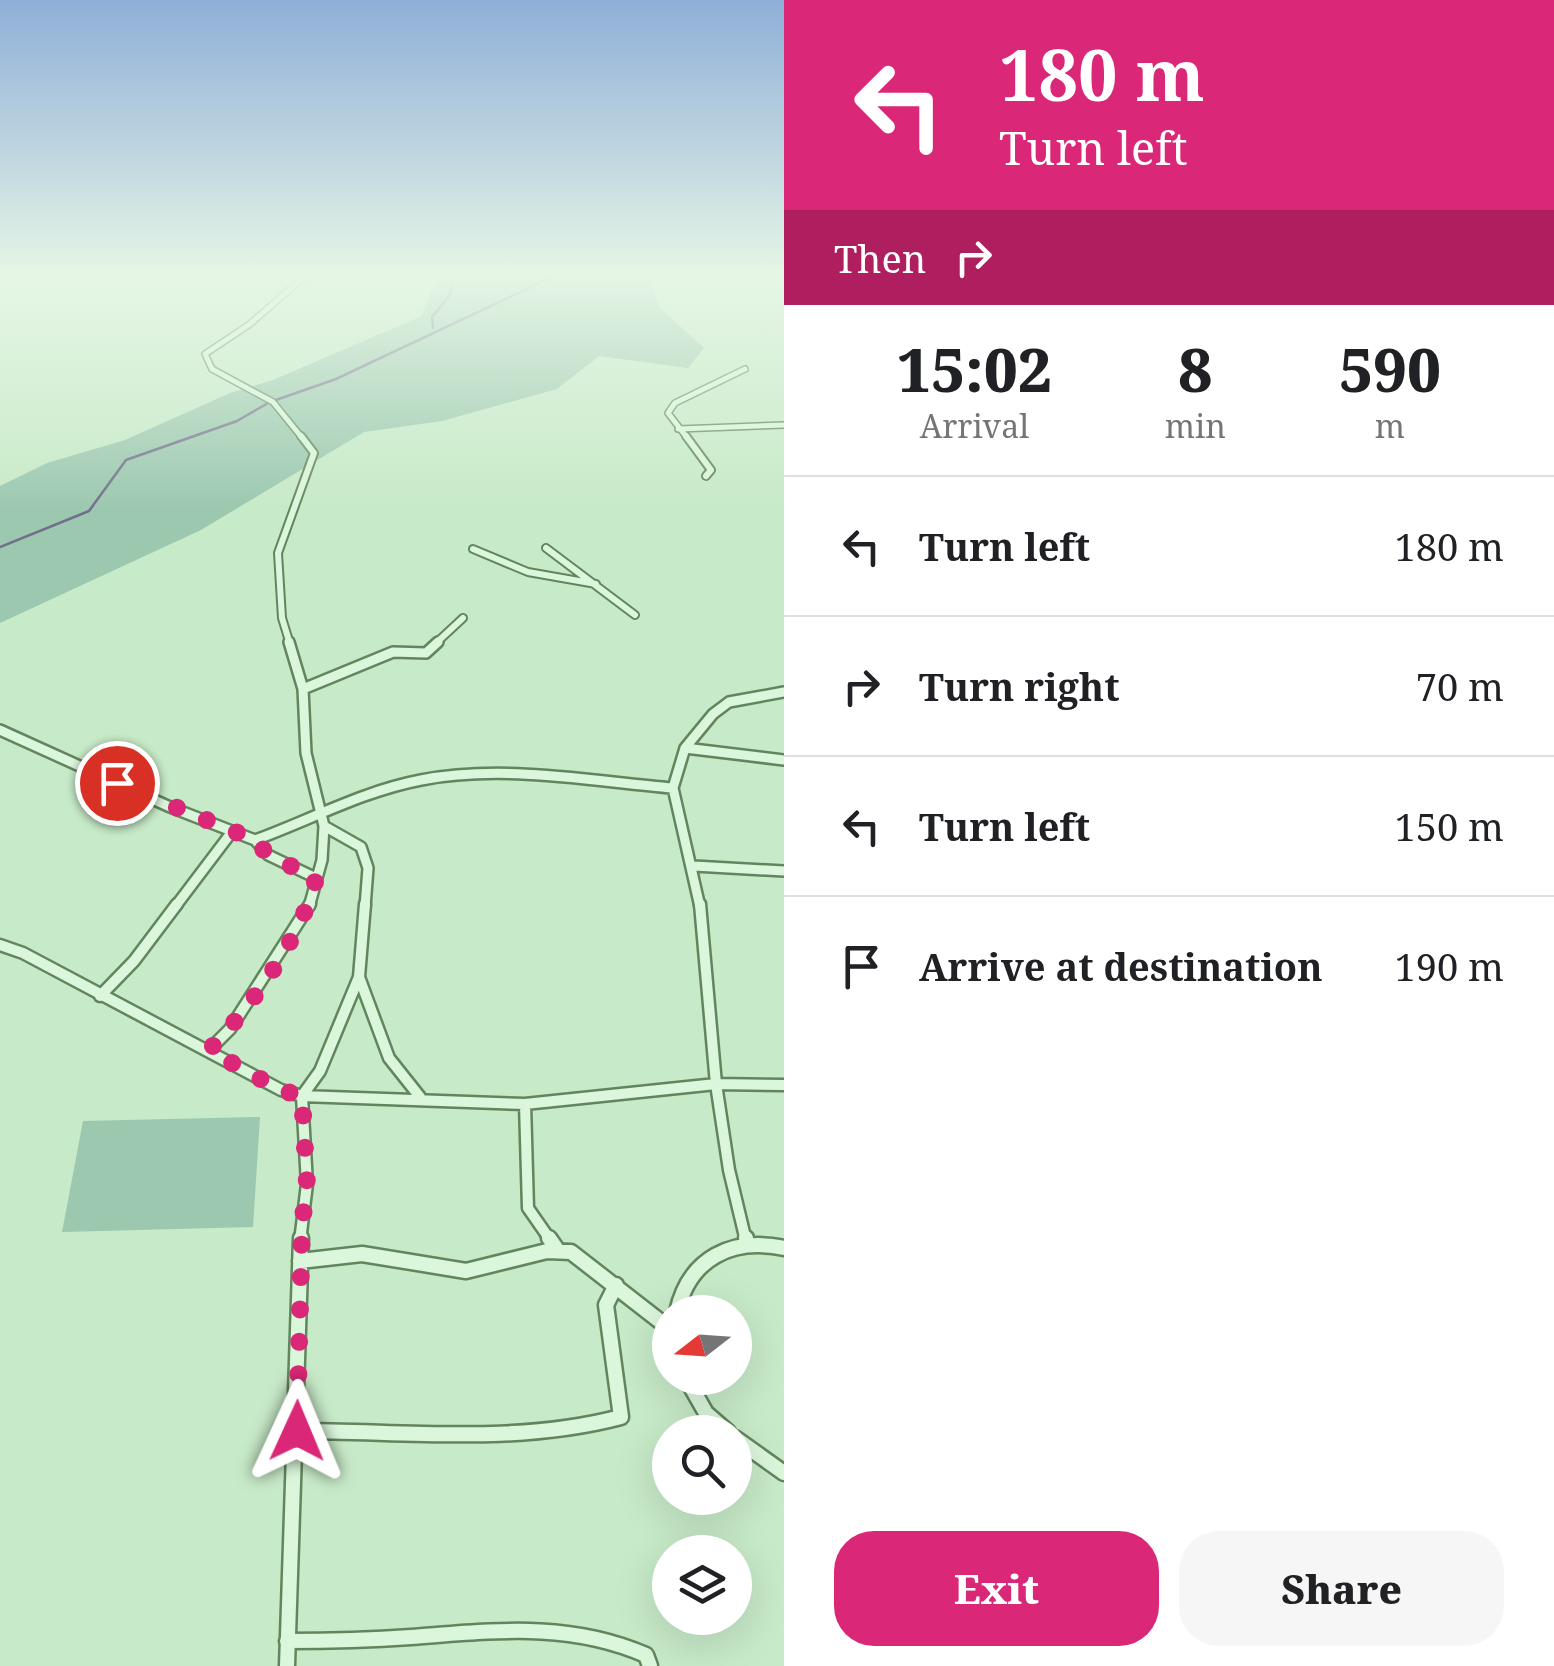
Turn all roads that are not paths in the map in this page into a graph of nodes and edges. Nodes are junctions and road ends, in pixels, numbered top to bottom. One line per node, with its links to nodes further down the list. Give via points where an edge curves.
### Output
1 (205, 355): 11 (street, via 212,369 272,402 314,454 278,553 285,635)
2 (745, 369): 4 (street, via 675,402 668,413)
3 (784, 425): 4 (street)
4 (678, 429): 5 (street, via 710,470)
5 (706, 476)
6 (546, 548): 8 (street)
7 (473, 549): 8 (street, via 528,572)
8 (596, 584): 9 (street)
9 (634, 615)
10 (462, 618): 11 (street, via 426,653 393,652)
11 (302, 690): 17 (street, via 306,752)
12 (784, 692): 14 (street, via 729,702)
13 (0, 730): 18 (street)
14 (685, 748): 15 (street); 16 (street)
15 (784, 760)
16 (673, 788): 17 (street, via 472,774 378,790); 20 (street)
17 (322, 821): 19 (street); 22 (street); 24 (street, via 361,847 368,868)
18 (231, 833): 19 (street); 25 (street)
19 (255, 840): 22 (street, via 268,855)
20 (694, 866): 21 (street); 27 (street)
21 (784, 872)
22 (316, 878): 26 (street, via 308,912)
23 (0, 945): 25 (street)
24 (359, 977): 29 (street, via 320,1071); 30 (street, via 388,1056 404,1084)
25 (100, 996): 26 (street)
26 (209, 1050): 29 (street)
27 (716, 1084): 28 (street); 31 (street); 32 (street)
28 (784, 1086)
29 (302, 1096): 30 (street); 35 (street, via 307,1184)
30 (423, 1098): 31 (street)
31 (525, 1104): 33 (street, via 528,1208)
32 (747, 1243): 34 (street); 37 (street, via 708,1257 689,1276)
33 (556, 1248): 35 (street, via 477,1270 344,1253); 36 (street)
34 (784, 1248)
35 (300, 1261): 39 (street)
36 (616, 1285): 38 (street); 39 (street, via 606,1305 621,1417 547,1431 468,1435)
37 (682, 1295)
38 (652, 1314)
39 (297, 1431): 42 (street)
40 (752, 1450): 41 (street)
41 (784, 1473)
42 (287, 1641): 43 (street); 44 (street, via 524,1626 614,1641 646,1655)
43 (287, 1666)
44 (650, 1666)

